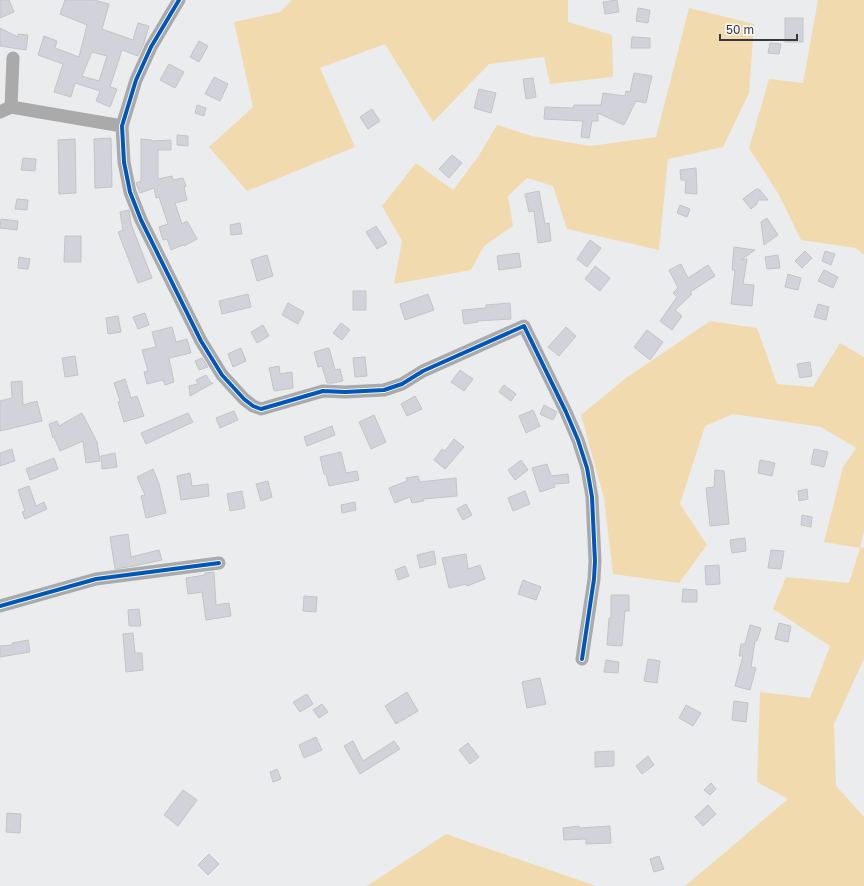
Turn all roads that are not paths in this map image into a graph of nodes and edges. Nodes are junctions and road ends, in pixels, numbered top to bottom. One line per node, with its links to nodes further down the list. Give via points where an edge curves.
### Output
1 (179, 0): 4 (street, via 151,47 136,80)
2 (13, 58): 3 (street)
3 (5, 110): 4 (street)
4 (122, 126): 7 (street, via 124,162 130,192 141,220 201,341 222,374 253,406 261,409 271,407 323,391 384,390 402,384 422,371 524,326 566,412 587,468 592,497 595,561)
5 (219, 563): 6 (street, via 96,579)
6 (0, 606)
7 (582, 659)

